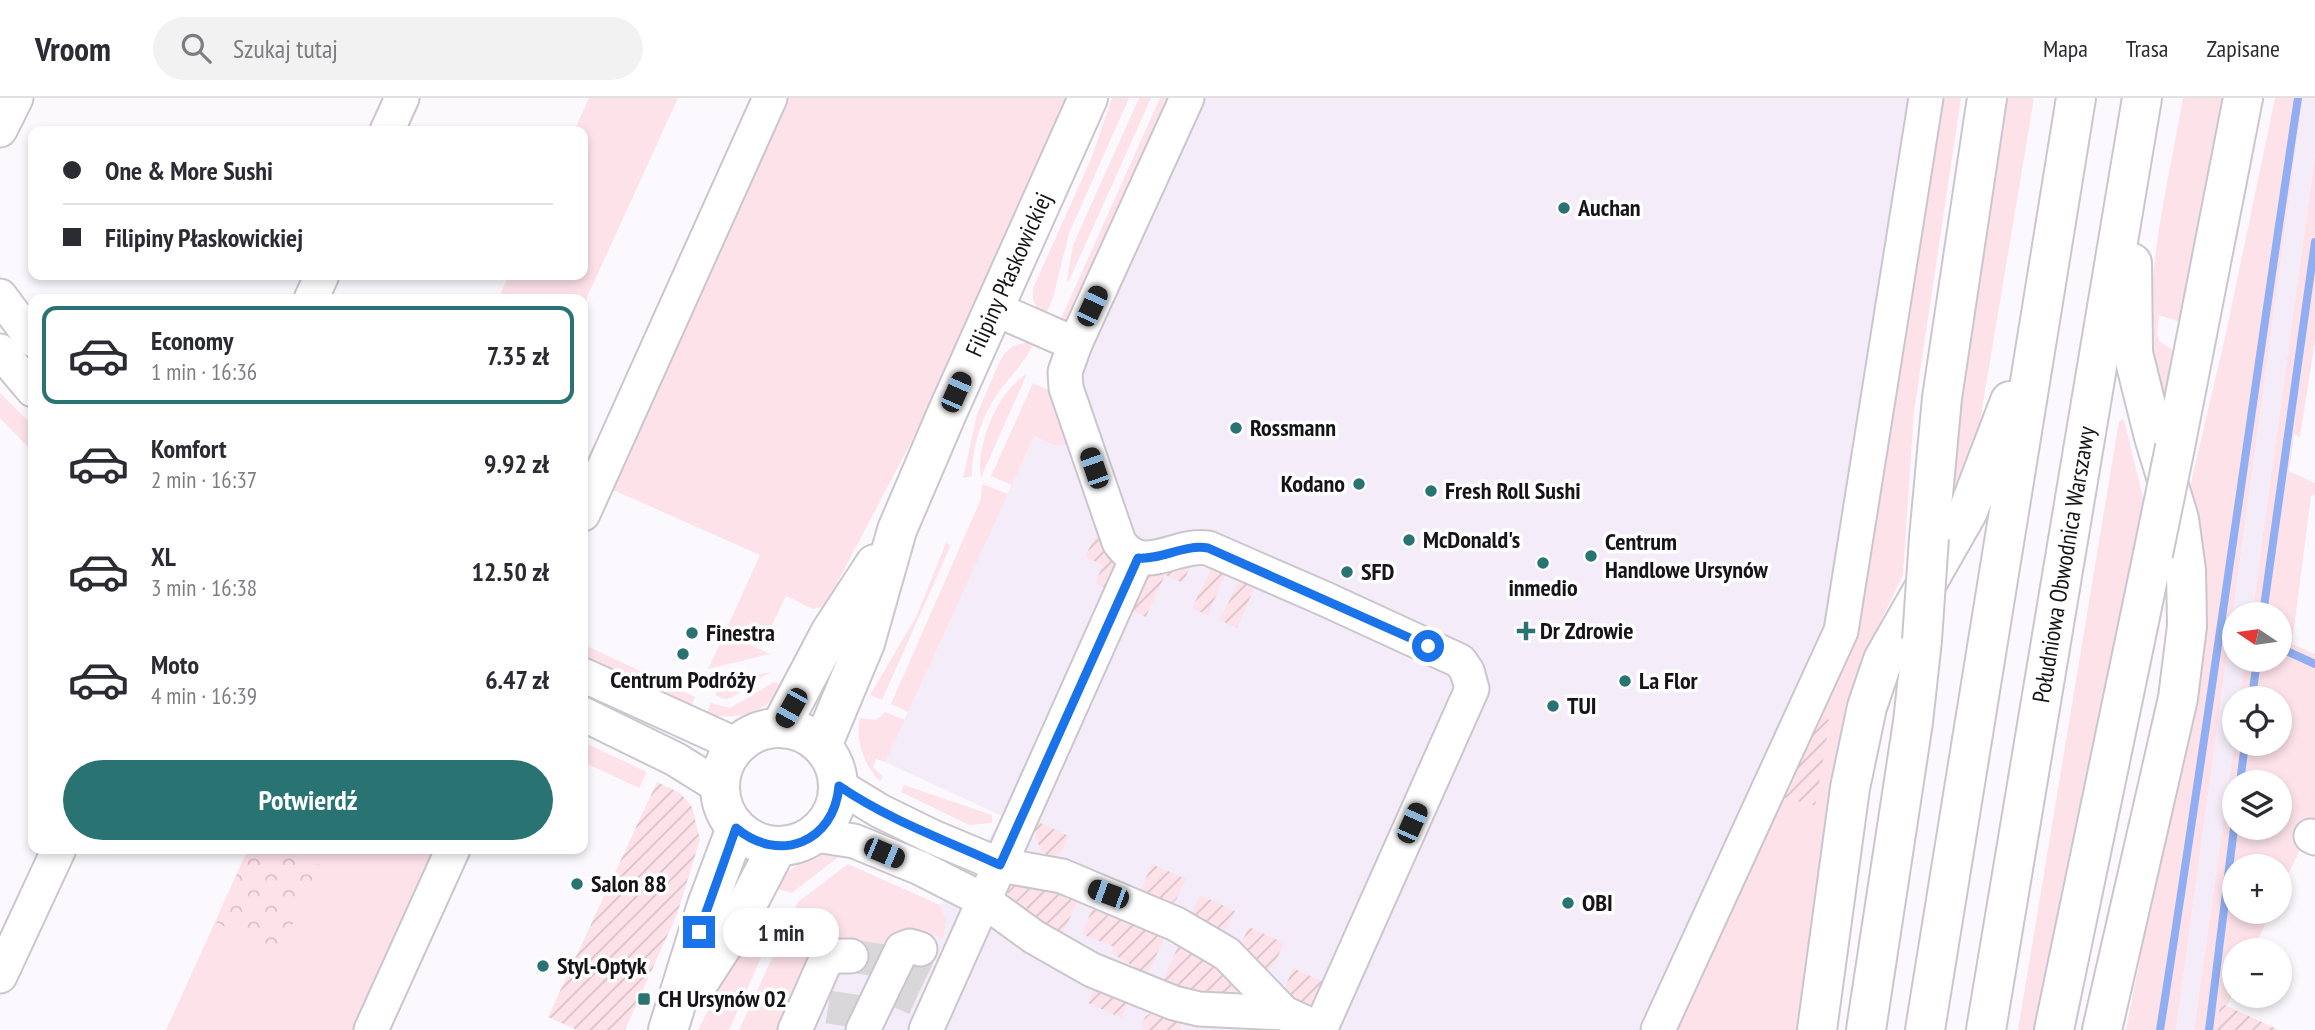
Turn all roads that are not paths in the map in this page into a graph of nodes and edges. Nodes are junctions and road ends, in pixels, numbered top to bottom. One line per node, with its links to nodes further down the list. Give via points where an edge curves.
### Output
1 (16, 98): 12 (street)
2 (402, 98): 11 (street)
3 (770, 98): 21 (street)
4 (1088, 98): 15 (main road, Filipiny Płaskowickiej)
5 (1187, 98): 18 (street)
6 (1926, 98): 46 (street, via 1841,631)
7 (1986, 98): 48 (main road, bridge, via 1942,398 1913,722)
8 (2076, 98): 16 (main road)
9 (2142, 98): 13 (main road, Południowa Obwodnica Warszawy)
10 (2244, 98): 51 (main road, bridge)
11 (389, 126)
12 (0, 130)
13 (2129, 180): 50 (main road, Południowa Obwodnica Warszawy); 52 (main road, via 2133,353 2179,520 2187,626 2178,698)
14 (0, 296): 17 (street)
15 (993, 308): 18 (street); 22 (main road, Filipiny Płaskowickiej)
16 (2039, 324): 47 (main road, via 1968,511 1883,660 1867,707 1848,800); 49 (main road)
17 (28, 333)
18 (1075, 344): 23 (street, via 1065,372 1066,388 1119,541)
19 (0, 351): 20 (street)
20 (28, 384)
21 (588, 503)
22 (897, 530): 26 (main road, Filipiny Płaskowickiej, via 830,633); 28 (main road, Filipiny Płaskowickiej, via 865,643)
23 (1138, 558): 36 (street); 45 (street, via 1208,548 1460,661 1470,678 1472,689)
24 (588, 677): 27 (street)
25 (588, 716): 30 (street)
26 (780, 727): 27 (main road, via 750,735); 28 (main road, via 803,732)
27 (737, 745): 30 (main road, via 723,768)
28 (822, 746): 29 (main road, via 834,764)
29 (839, 786): 32 (main road, via 833,813); 36 (street, via 891,817)
30 (720, 787): 31 (main road, via 727,816)
31 (736, 828): 33 (main road, via 747,838); 43 (main road)
32 (816, 835): 33 (main road); 37 (street, via 866,845)
33 (777, 847): 43 (main road, via 738,922)
34 (57, 854): 39 (street)
35 (451, 854): 44 (street)
36 (1000, 865): 37 (street); 42 (street, via 1062,876 1176,924 1227,954)
37 (984, 900): 40 (street); 42 (street, via 1064,955 1174,1003 1199,1009)
38 (850, 956): 41 (street, via 825,961)
39 (0, 976)
40 (908, 987)
41 (809, 1013)
42 (1284, 1013): 45 (street)
43 (668, 1029)
44 (371, 1030)
45 (1320, 1030)
46 (1658, 1030)
47 (1817, 1030)
48 (1866, 1030)
49 (1925, 1030)
50 (1986, 1030)
51 (2054, 1030)
52 (2102, 1030)

